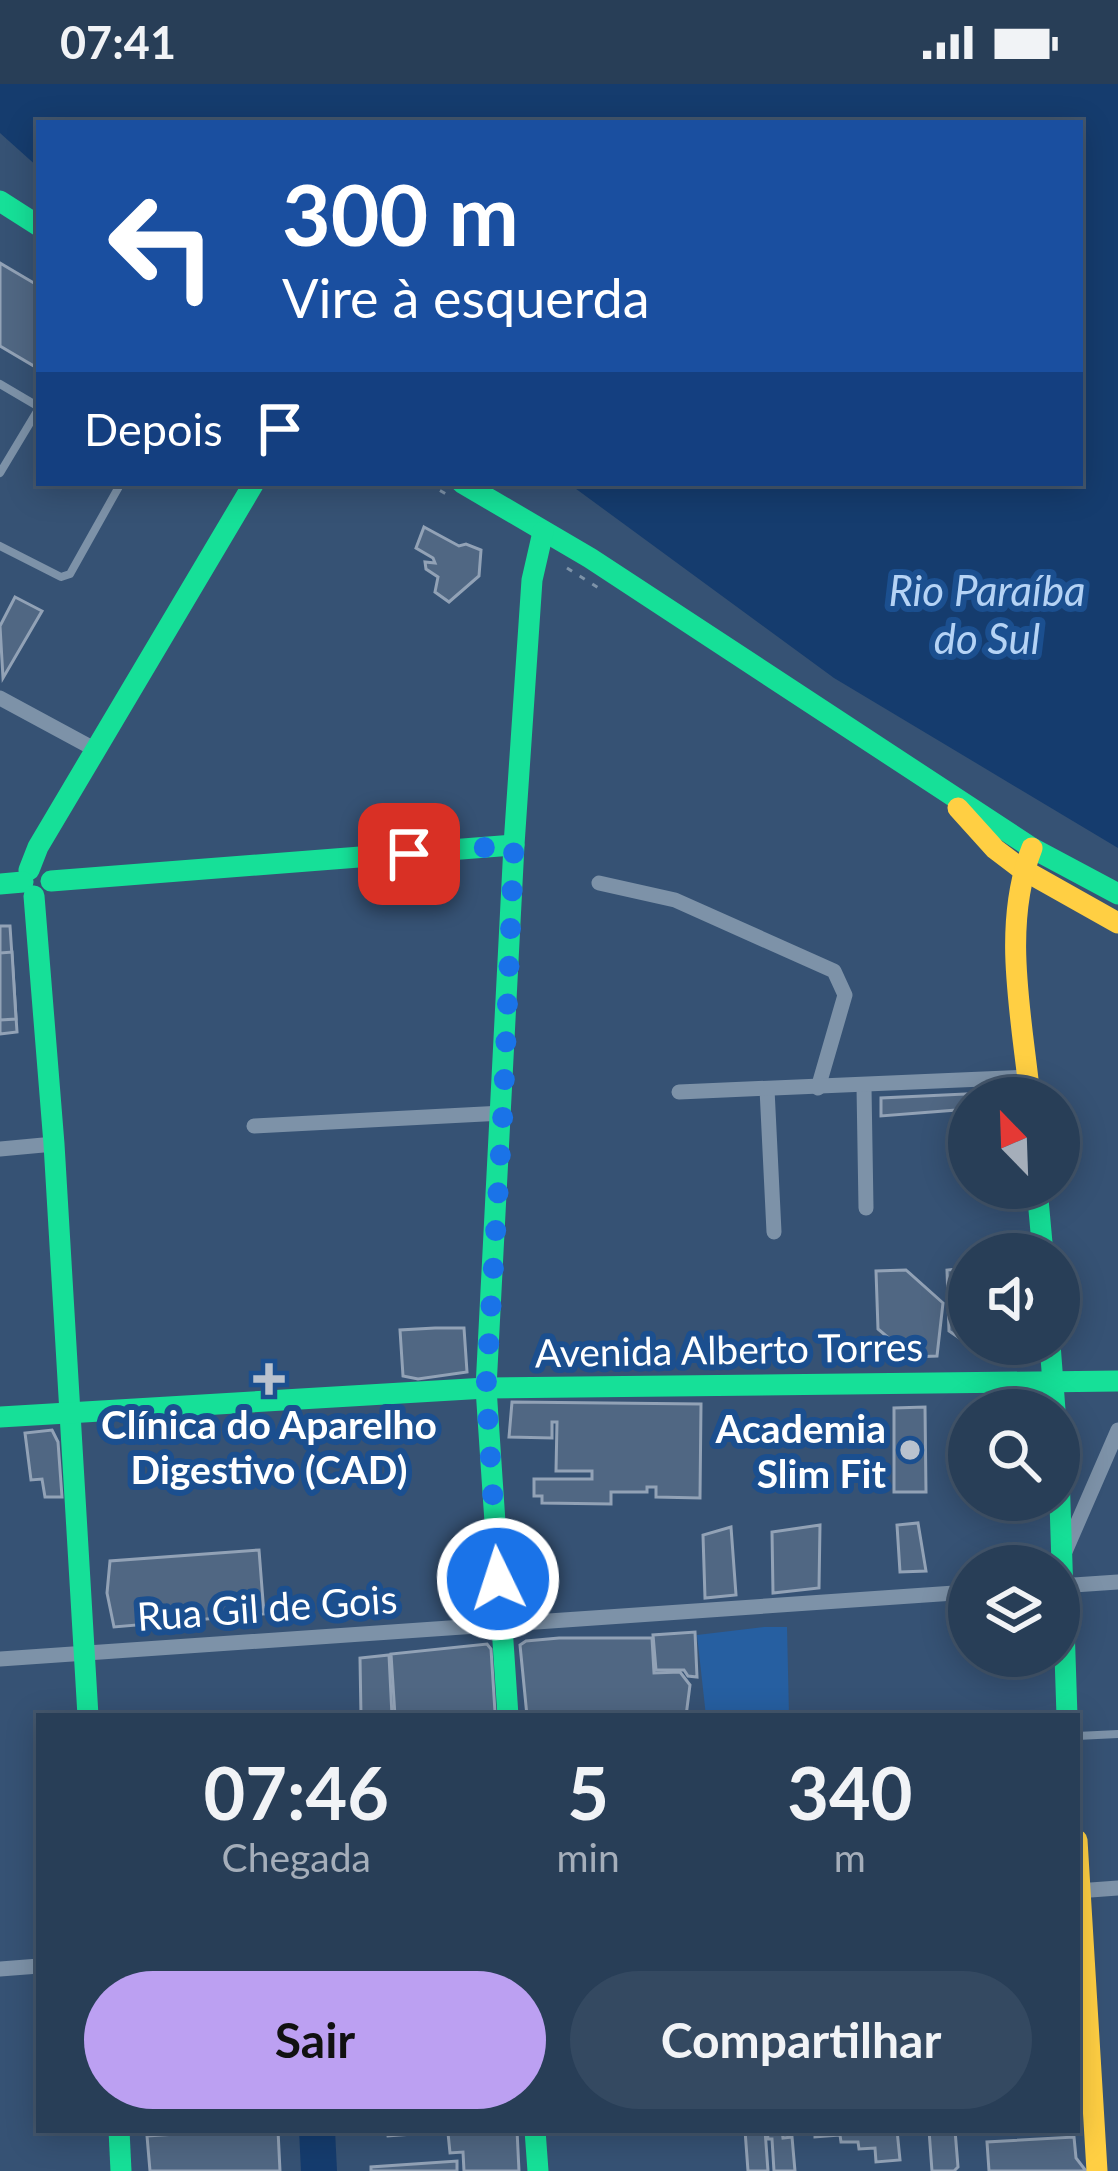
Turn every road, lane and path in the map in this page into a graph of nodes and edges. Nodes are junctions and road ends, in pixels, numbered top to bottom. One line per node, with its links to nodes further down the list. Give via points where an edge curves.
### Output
1 (0, 200): 2 (main road)
2 (36, 224)
3 (0, 384): 4 (lane)
4 (36, 405)
5 (36, 412): 6 (lane)
6 (0, 473)
7 (119, 486): 11 (lane, via 70,574 61,577)
8 (252, 486): 13 (main road)
9 (467, 486): 10 (main road)
10 (543, 532): 14 (main road, via 532,580); 15 (main road, via 938,785)
11 (0, 546)
12 (0, 698): 13 (street)
13 (98, 751): 16 (main road, via 38,847)
14 (514, 845): 16 (main road); 26 (main road)
15 (1026, 858): 18 (main road); 19 (main road); 20 (main road, via 1018,951)
16 (27, 883): 28 (main road)
17 (599, 883): 22 (street, via 675,900 834,971 845,995)
18 (1118, 894)
19 (1118, 922)
20 (1028, 1077)
21 (864, 1087): 22 (street); 23 (street); 30 (street)
22 (818, 1088): 24 (street)
23 (948, 1088)
24 (767, 1089): 25 (street); 31 (street)
25 (679, 1092)
26 (503, 1112): 27 (street); 35 (main road)
27 (254, 1126)
28 (54, 1144): 29 (street); 37 (main road)
29 (0, 1148)
30 (866, 1208)
31 (774, 1232)
32 (1052, 1365): 33 (main road)
33 (1053, 1380): 34 (main road, Avenida Alberto Torres); 35 (main road, Avenida Alberto Torres); 36 (main road)
34 (1118, 1381)
35 (486, 1388): 37 (main road, Avenida Alberto Torres); 46 (main road)
36 (1054, 1389)
37 (69, 1413): 38 (main road, Avenida Alberto Torres); 47 (main road)
38 (0, 1417)
39 (1118, 1430): 41 (street)
40 (1080, 1488): 41 (street)
41 (1094, 1488): 42 (street)
42 (1068, 1545)
43 (1118, 1582): 44 (street)
44 (1080, 1585)
45 (948, 1593): 46 (street, Rua Gil de Gois)
46 (501, 1624): 47 (street, Rua Gil de Gois); 51 (main road)
47 (82, 1653): 48 (street, Rua Gil de Gois); 50 (main road)
48 (0, 1659)
49 (1065, 1677): 52 (main road)
50 (88, 1713)
51 (508, 1713)
52 (1067, 1713)
53 (1118, 1734): 54 (lane)
54 (1080, 1736)
55 (1118, 1888): 56 (street)
56 (1080, 1890)
57 (1080, 1906): 64 (main road)
58 (36, 1966): 59 (street)
59 (0, 1969)
60 (119, 2133): 62 (main road)
61 (535, 2133): 63 (main road)
62 (122, 2171)
63 (538, 2171)
64 (1097, 2171)

